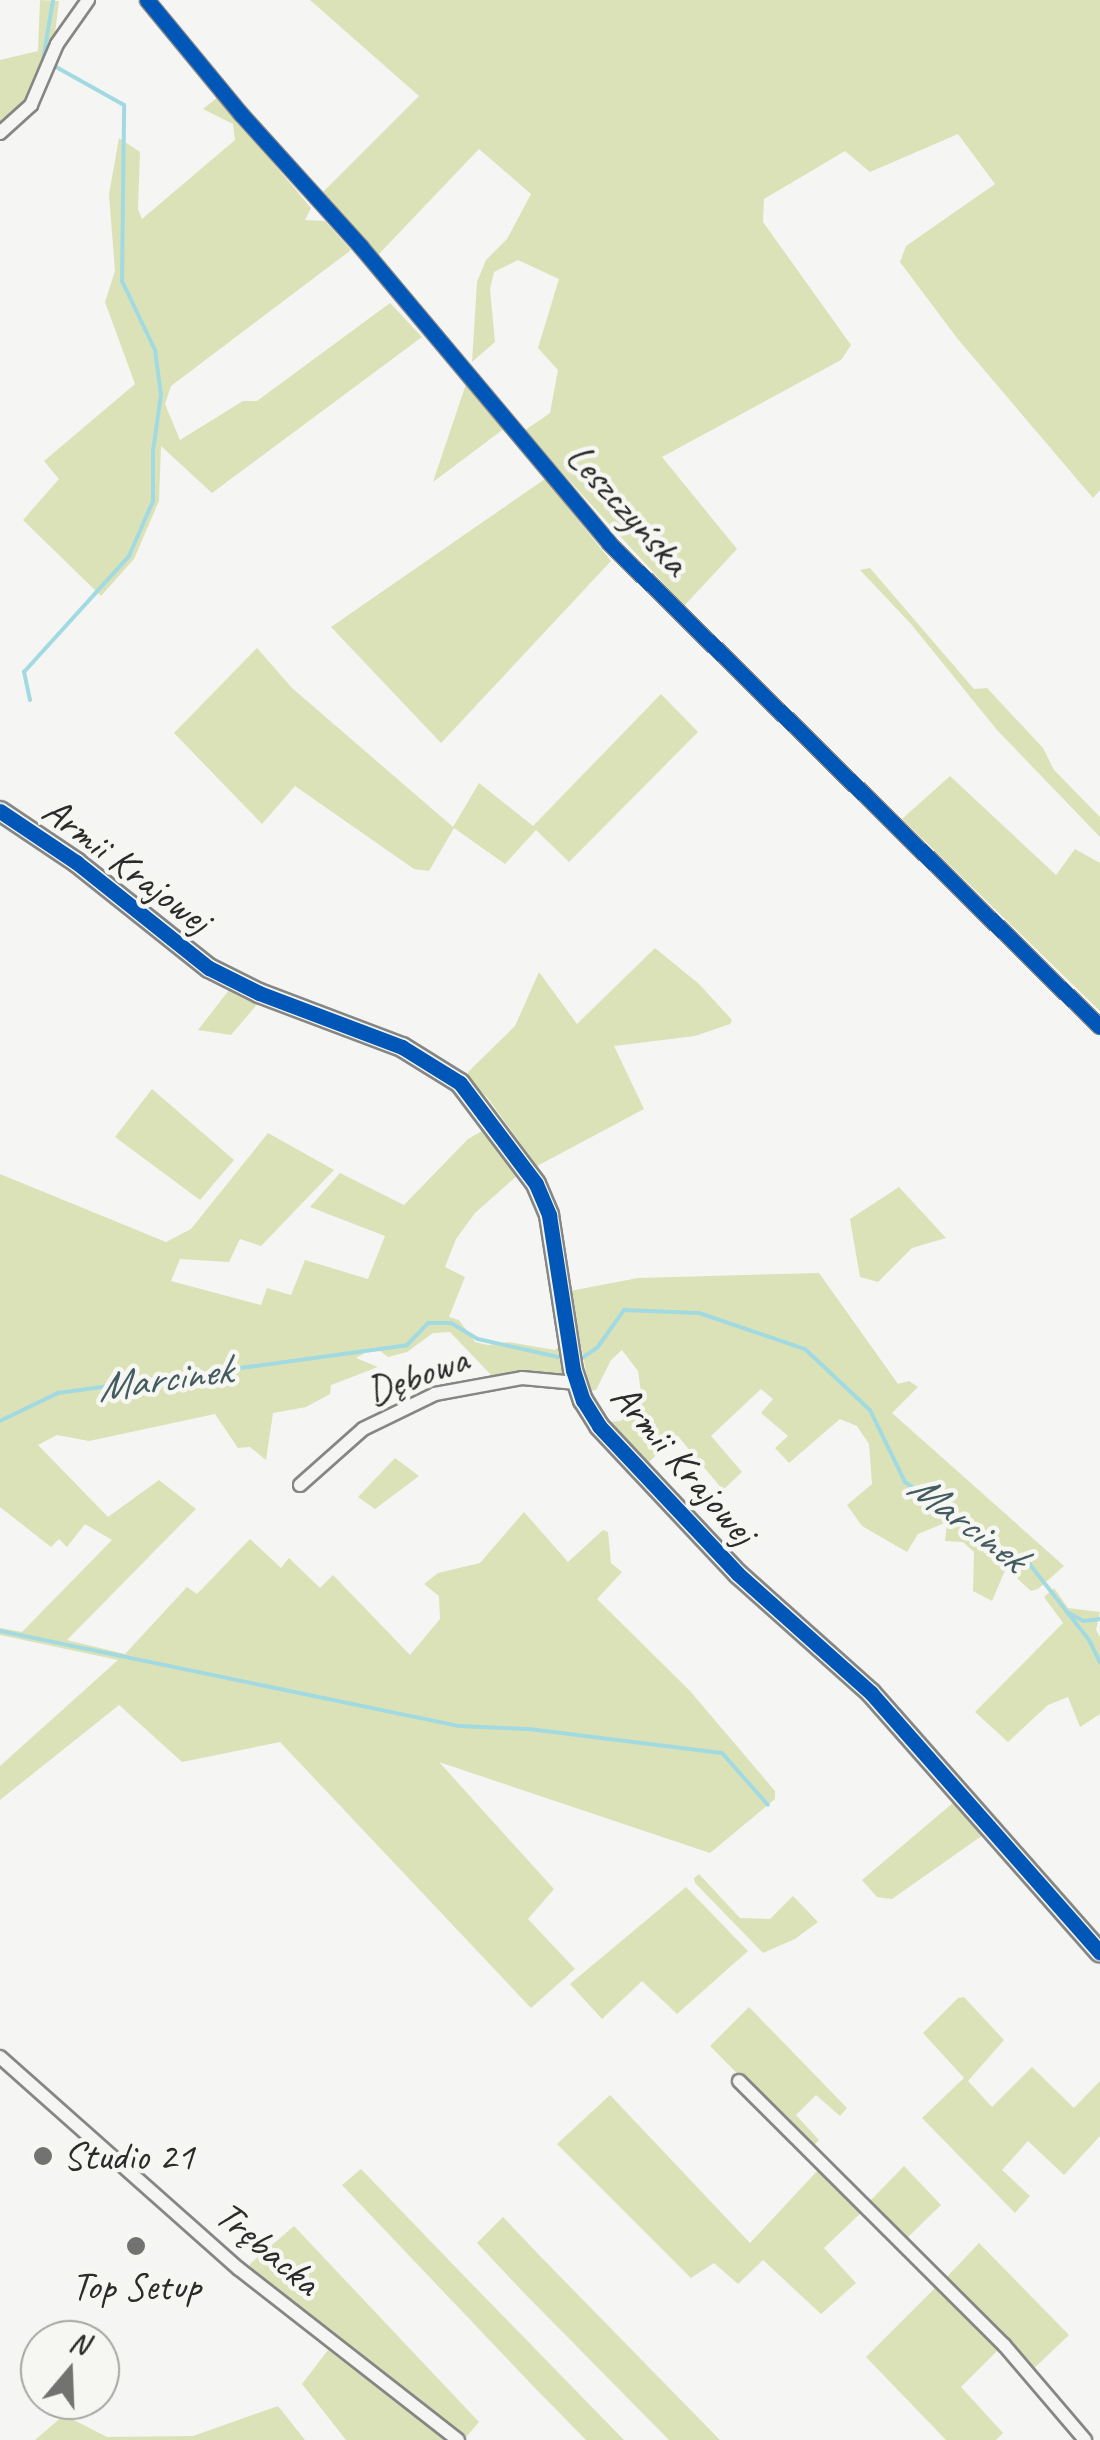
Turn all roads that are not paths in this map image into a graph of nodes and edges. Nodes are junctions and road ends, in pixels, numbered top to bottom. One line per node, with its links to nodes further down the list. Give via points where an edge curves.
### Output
1 (88, 0): 3 (street, via 56,44 30,104)
2 (147, 0): 5 (street, Leszczyńska, via 608,543)
3 (0, 133)
4 (0, 811): 6 (street, Armii Krajowej, via 76,862 208,968 402,1047 460,1083 536,1184 548,1215)
5 (1100, 1028)
6 (576, 1383): 7 (street, Dębowa, via 522,1378 435,1394 362,1428); 8 (street, Armii Krajowej, via 617,1448 738,1574 871,1693)
7 (300, 1485)
8 (1100, 1952)
9 (0, 2057): 11 (street, Trębacka, via 239,2269)
10 (739, 2081): 12 (street, via 1004,2345)
11 (458, 2440)
12 (1084, 2440)

